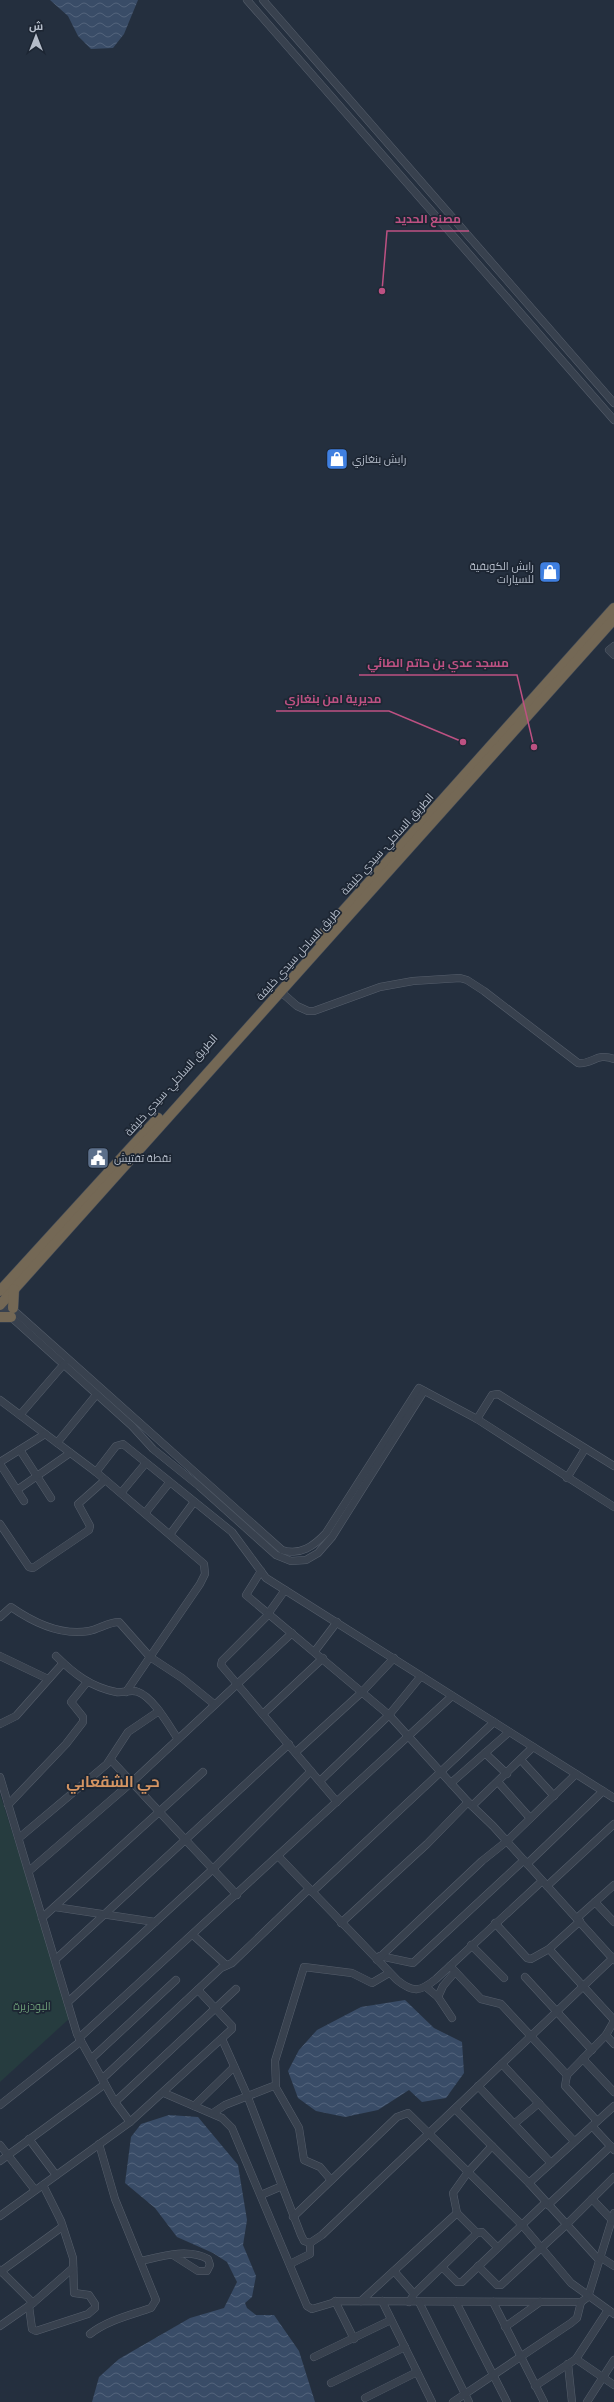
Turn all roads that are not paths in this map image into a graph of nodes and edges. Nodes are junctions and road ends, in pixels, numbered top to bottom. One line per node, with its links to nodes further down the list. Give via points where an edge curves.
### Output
1 (247, 0): 4 (street)
2 (263, 0): 3 (street)
3 (614, 403)
4 (614, 420)
5 (614, 608): 12 (highway, الطريق الساحلي- سيدي خليفة)
6 (614, 620): 9 (highway, طريق الساحل سيدي خليفة)
7 (614, 646): 8 (street, via 610,650)
8 (614, 655)
9 (281, 992): 10 (street, via 302,1009 314,1011 380,987 413,981 460,978 484,991 578,1063 586,1063 603,1056); 11 (highway, طريق الساحل سيدي خليفة)
10 (614, 1059)
11 (14, 1289): 12 (highway, طريق الساحل سيدي خليفة); 13 (highway)
12 (1, 1300): 13 (street)
13 (12, 1313): 14 (highway); 15 (street); 20 (street)
14 (0, 1318)
15 (64, 1364): 16 (street); 18 (street)
16 (96, 1395): 20 (street); 22 (street)
17 (0, 1400): 18 (street)
18 (20, 1415): 21 (street)
19 (476, 1419): 20 (street, via 421,1389 329,1535 302,1551 282,1550); 23 (street, via 492,1395 498,1394); 31 (street)
20 (142, 1432)
21 (45, 1434): 22 (street); 24 (street)
22 (58, 1443): 25 (street)
23 (585, 1449): 28 (street); 31 (street)
24 (20, 1450): 26 (street); 30 (street)
25 (70, 1453): 29 (street); 30 (street)
26 (0, 1463): 34 (street)
27 (145, 1464): 29 (street, via 123,1444 119,1444); 33 (street); 35 (street)
28 (614, 1466)
29 (96, 1472): 32 (street)
30 (37, 1477): 34 (street); 36 (street)
31 (567, 1478): 39 (street)
32 (105, 1480): 35 (street); 41 (street, via 78,1504 90,1526 89,1530 33,1568 29,1567)
33 (170, 1483): 38 (street); 40 (street)
34 (17, 1490): 37 (street)
35 (121, 1493): 40 (street)
36 (51, 1498)
37 (24, 1501)
38 (194, 1502): 42 (street); 43 (street, via 232,1532)
39 (614, 1507)
40 (146, 1512): 42 (street)
41 (0, 1524)
42 (171, 1533): 52 (street, via 202,1560 205,1574)
43 (261, 1571): 44 (street, via 266,1578); 45 (street, via 245,1593)
44 (285, 1590): 45 (street); 47 (street)
45 (269, 1614): 48 (street); 59 (street, via 222,1661 221,1665)
46 (0, 1618): 52 (street, via 7,1608 11,1607 37,1623 72,1631 85,1631 119,1622)
47 (337, 1622): 49 (street); 54 (street)
48 (292, 1633): 49 (street); 59 (street)
49 (315, 1651): 53 (street)
50 (0, 1656): 57 (street)
51 (56, 1656): 55 (street)
52 (150, 1657): 60 (street); 63 (street, via 182,1678)
53 (323, 1658): 61 (street); 65 (street)
54 (394, 1658): 56 (street); 61 (street)
55 (63, 1663): 57 (street); 58 (street)
56 (421, 1676): 62 (street); 66 (street)
57 (48, 1679): 68 (street, via 16,1716)
58 (86, 1682): 60 (street); 93 (street, via 71,1702 83,1717 83,1722 66,1744)
59 (237, 1684): 63 (street); 65 (street)
60 (126, 1692): 64 (street, via 138,1692)
61 (362, 1692): 66 (street); 74 (street)
62 (452, 1696): 67 (street); 70 (street)
63 (214, 1704): 71 (street)
64 (160, 1712): 71 (street); 76 (street, via 128,1732)
65 (263, 1714): 72 (street)
66 (389, 1714): 70 (street); 85 (street)
67 (494, 1722): 69 (street); 79 (street)
68 (0, 1724)
69 (509, 1732): 73 (street); 75 (street)
70 (409, 1735): 79 (street); 91 (street)
71 (178, 1739): 84 (street)
72 (289, 1744): 74 (street); 98 (street)
73 (533, 1747): 77 (street); 82 (street)
74 (296, 1752): 78 (street)
75 (485, 1753): 81 (street); 87 (street)
76 (111, 1760): 84 (street); 97 (street)
77 (521, 1760): 81 (street); 89 (street)
78 (311, 1771): 85 (street); 102 (street)
79 (440, 1771): 87 (street); 106 (street)
80 (203, 1772): 94 (street)
81 (507, 1774): 86 (street)
82 (576, 1774): 88 (street); 89 (street)
83 (0, 1777): 93 (street)
84 (132, 1782): 94 (street); 103 (street)
85 (320, 1782): 91 (street)
86 (498, 1782): 92 (street); 95 (street)
87 (451, 1783): 92 (street)
88 (604, 1791): 90 (street); 101 (street)
89 (554, 1796): 95 (street)
90 (614, 1798)
91 (337, 1802): 100 (street)
92 (470, 1804): 99 (street); 115 (street)
93 (8, 1805): 97 (street)
94 (160, 1812): 98 (street); 109 (street)
95 (530, 1818): 99 (street)
96 (614, 1824): 104 (street)
97 (19, 1838): 103 (street)
98 (186, 1840): 102 (street); 110 (street)
99 (507, 1841): 101 (street); 120 (street)
100 (279, 1857): 106 (street); 107 (street)
101 (525, 1862): 104 (street); 120 (street, via 413,1963)
102 (213, 1869): 107 (street); 113 (street)
103 (29, 1872): 111 (street)
104 (545, 1883): 112 (street); 116 (street)
105 (614, 1885): 108 (street)
106 (311, 1891): 115 (street); 123 (street, via 232,1963)
107 (237, 1895): 117 (street)
108 (595, 1902): 112 (street); 114 (street)
109 (55, 1907): 110 (street); 111 (street)
110 (105, 1915): 113 (street); 121 (street)
111 (42, 1918): 121 (street)
112 (579, 1919): 119 (street); 122 (street)
113 (155, 1922): 135 (street)
114 (614, 1922)
115 (341, 1923): 120 (street)
116 (495, 1923): 118 (street); 119 (street, via 527,1958 535,1958)
117 (193, 1936): 123 (street); 142 (street)
118 (471, 1945): 124 (street); 128 (street)
119 (549, 1949): 131 (street)
120 (378, 1958): 125 (street)
121 (56, 1959): 135 (street)
122 (613, 1959): 131 (street)
123 (226, 1965): 133 (street)
124 (450, 1966): 126 (street); 130 (street)
125 (389, 1972): 130 (street, via 407,1988 415,1990); 152 (street, via 372,1983 352,1973 304,1967 276,2057)
126 (455, 1972): 134 (street, via 443,1986); 141 (street, via 480,1999 501,2004)
127 (525, 1977): 137 (street)
128 (504, 1978)
129 (176, 1980): 146 (street)
130 (426, 1987): 134 (street)
131 (583, 1987): 137 (street); 139 (street)
132 (236, 1989): 136 (street)
133 (198, 1990): 136 (street); 151 (street)
134 (438, 1997): 138 (street)
135 (68, 2002): 142 (street)
136 (215, 2009): 143 (street, via 232,2026); 157 (street)
137 (557, 2012): 141 (street); 145 (street)
138 (452, 2018)
139 (614, 2021): 140 (street)
140 (606, 2035): 144 (street); 145 (street)
141 (531, 2037): 148 (street); 150 (street)
142 (80, 2039): 146 (street); 159 (street)
143 (222, 2039): 149 (street); 155 (street)
144 (614, 2044)
145 (592, 2050): 147 (street)
146 (92, 2058): 151 (street)
147 (583, 2059): 150 (street); 154 (street)
148 (502, 2064): 153 (street); 158 (street)
149 (234, 2067): 156 (street); 160 (street)
150 (567, 2074): 165 (street, via 565,2086)
151 (104, 2081): 157 (street); 168 (street)
152 (275, 2086): 156 (street); 180 (street, via 299,2128 304,2160 320,2167)
153 (478, 2086): 162 (street); 166 (street)
154 (614, 2092)
155 (164, 2094): 160 (street); 164 (street)
156 (247, 2095): 163 (street); 183 (street)
157 (115, 2102): 164 (street)
158 (539, 2103): 166 (street); 169 (street)
159 (0, 2105)
160 (194, 2106): 163 (street)
161 (614, 2106): 165 (street)
162 (455, 2109): 167 (street); 172 (street)
163 (213, 2113): 185 (street, via 232,2128)
164 (130, 2122): 170 (street)
165 (594, 2123): 169 (street); 173 (street)
166 (514, 2124): 176 (street)
167 (429, 2133): 177 (street); 180 (street, via 408,2113 404,2113); 196 (street, via 322,2235)
168 (29, 2139): 174 (street); 178 (street)
169 (574, 2141): 176 (street)
170 (99, 2144): 178 (street); 201 (street, via 115,2199)
171 (0, 2145): 174 (street)
172 (492, 2146): 177 (street); 181 (street)
173 (612, 2148): 187 (street)
174 (8, 2155): 175 (street); 184 (street)
175 (0, 2160)
176 (551, 2163): 181 (street)
177 (468, 2172): 188 (street, via 453,2193); 192 (street)
178 (56, 2175): 182 (street)
179 (614, 2177): 186 (street)
180 (331, 2180): 191 (street)
181 (529, 2183): 187 (street)
182 (43, 2185): 184 (street); 194 (street, via 57,2211)
183 (282, 2186): 185 (street); 191 (street)
184 (36, 2190): 189 (street)
185 (261, 2195): 202 (street)
186 (592, 2199): 190 (street); 193 (street)
187 (546, 2204): 192 (street); 193 (street)
188 (457, 2213): 195 (street); 208 (street)
189 (0, 2216)
190 (613, 2216): 200 (street)
191 (293, 2217): 196 (street, via 304,2241)
192 (522, 2225): 197 (street); 198 (street)
193 (566, 2225): 198 (street); 200 (street)
194 (62, 2227): 205 (street, via 73,2258); 207 (street)
195 (477, 2233): 197 (street, via 482,2232); 206 (street)
196 (310, 2243): 202 (street, via 310,2254)
197 (498, 2247): 203 (street)
198 (541, 2247): 203 (street, via 499,2286); 210 (street, via 571,2283)
199 (173, 2255): 199 (street, via 195,2254 208,2259 210,2265 207,2271 198,2272); 201 (street)
200 (600, 2259): 204 (street); 210 (street)
201 (141, 2261): 226 (street, via 156,2304 100,2327)
202 (290, 2264): 211 (street, via 310,2309)
203 (478, 2266): 206 (street, via 459,2282)
204 (614, 2266)
205 (73, 2268): 220 (street); 220 (street, via 74,2293 89,2295 95,2304 92,2310 34,2331)
206 (443, 2268): 209 (street)
207 (0, 2271): 220 (street)
208 (394, 2271): 209 (street); 212 (street)
209 (414, 2294): 214 (street)
210 (588, 2297): 219 (street); 221 (street)
211 (335, 2301): 212 (street); 227 (street)
212 (361, 2301): 213 (street)
213 (382, 2301): 214 (street); 223 (street)
214 (409, 2302): 215 (street)
215 (419, 2302): 216 (street); 240 (street)
216 (456, 2302): 217 (street); 235 (street)
217 (493, 2302): 218 (street); 225 (street)
218 (540, 2302): 219 (street); 225 (street)
219 (581, 2302): 230 (street, via 577,2318)
220 (31, 2305): 224 (street)
221 (608, 2310): 222 (street); 231 (street)
222 (614, 2314)
223 (391, 2320): 227 (street); 228 (street)
224 (0, 2326)
225 (505, 2327): 230 (street)
226 (90, 2334)
227 (354, 2339): 229 (street)
228 (404, 2347): 234 (street); 237 (street)
229 (314, 2357)
230 (520, 2357): 235 (street); 239 (street)
231 (576, 2359): 233 (street); 236 (street)
232 (614, 2360): 236 (street)
233 (568, 2364): 239 (street); 247 (street)
234 (417, 2372): 241 (street); 242 (street)
235 (493, 2375): 240 (street); 245 (street)
236 (602, 2378): 238 (street); 248 (street)
237 (331, 2383)
238 (614, 2385)
239 (535, 2386): 246 (street)
240 (465, 2394): 243 (street); 244 (street)
241 (365, 2398)
242 (429, 2401)
243 (453, 2402)
244 (469, 2402)
245 (506, 2402)
246 (544, 2402)
247 (572, 2402)
248 (587, 2402)

